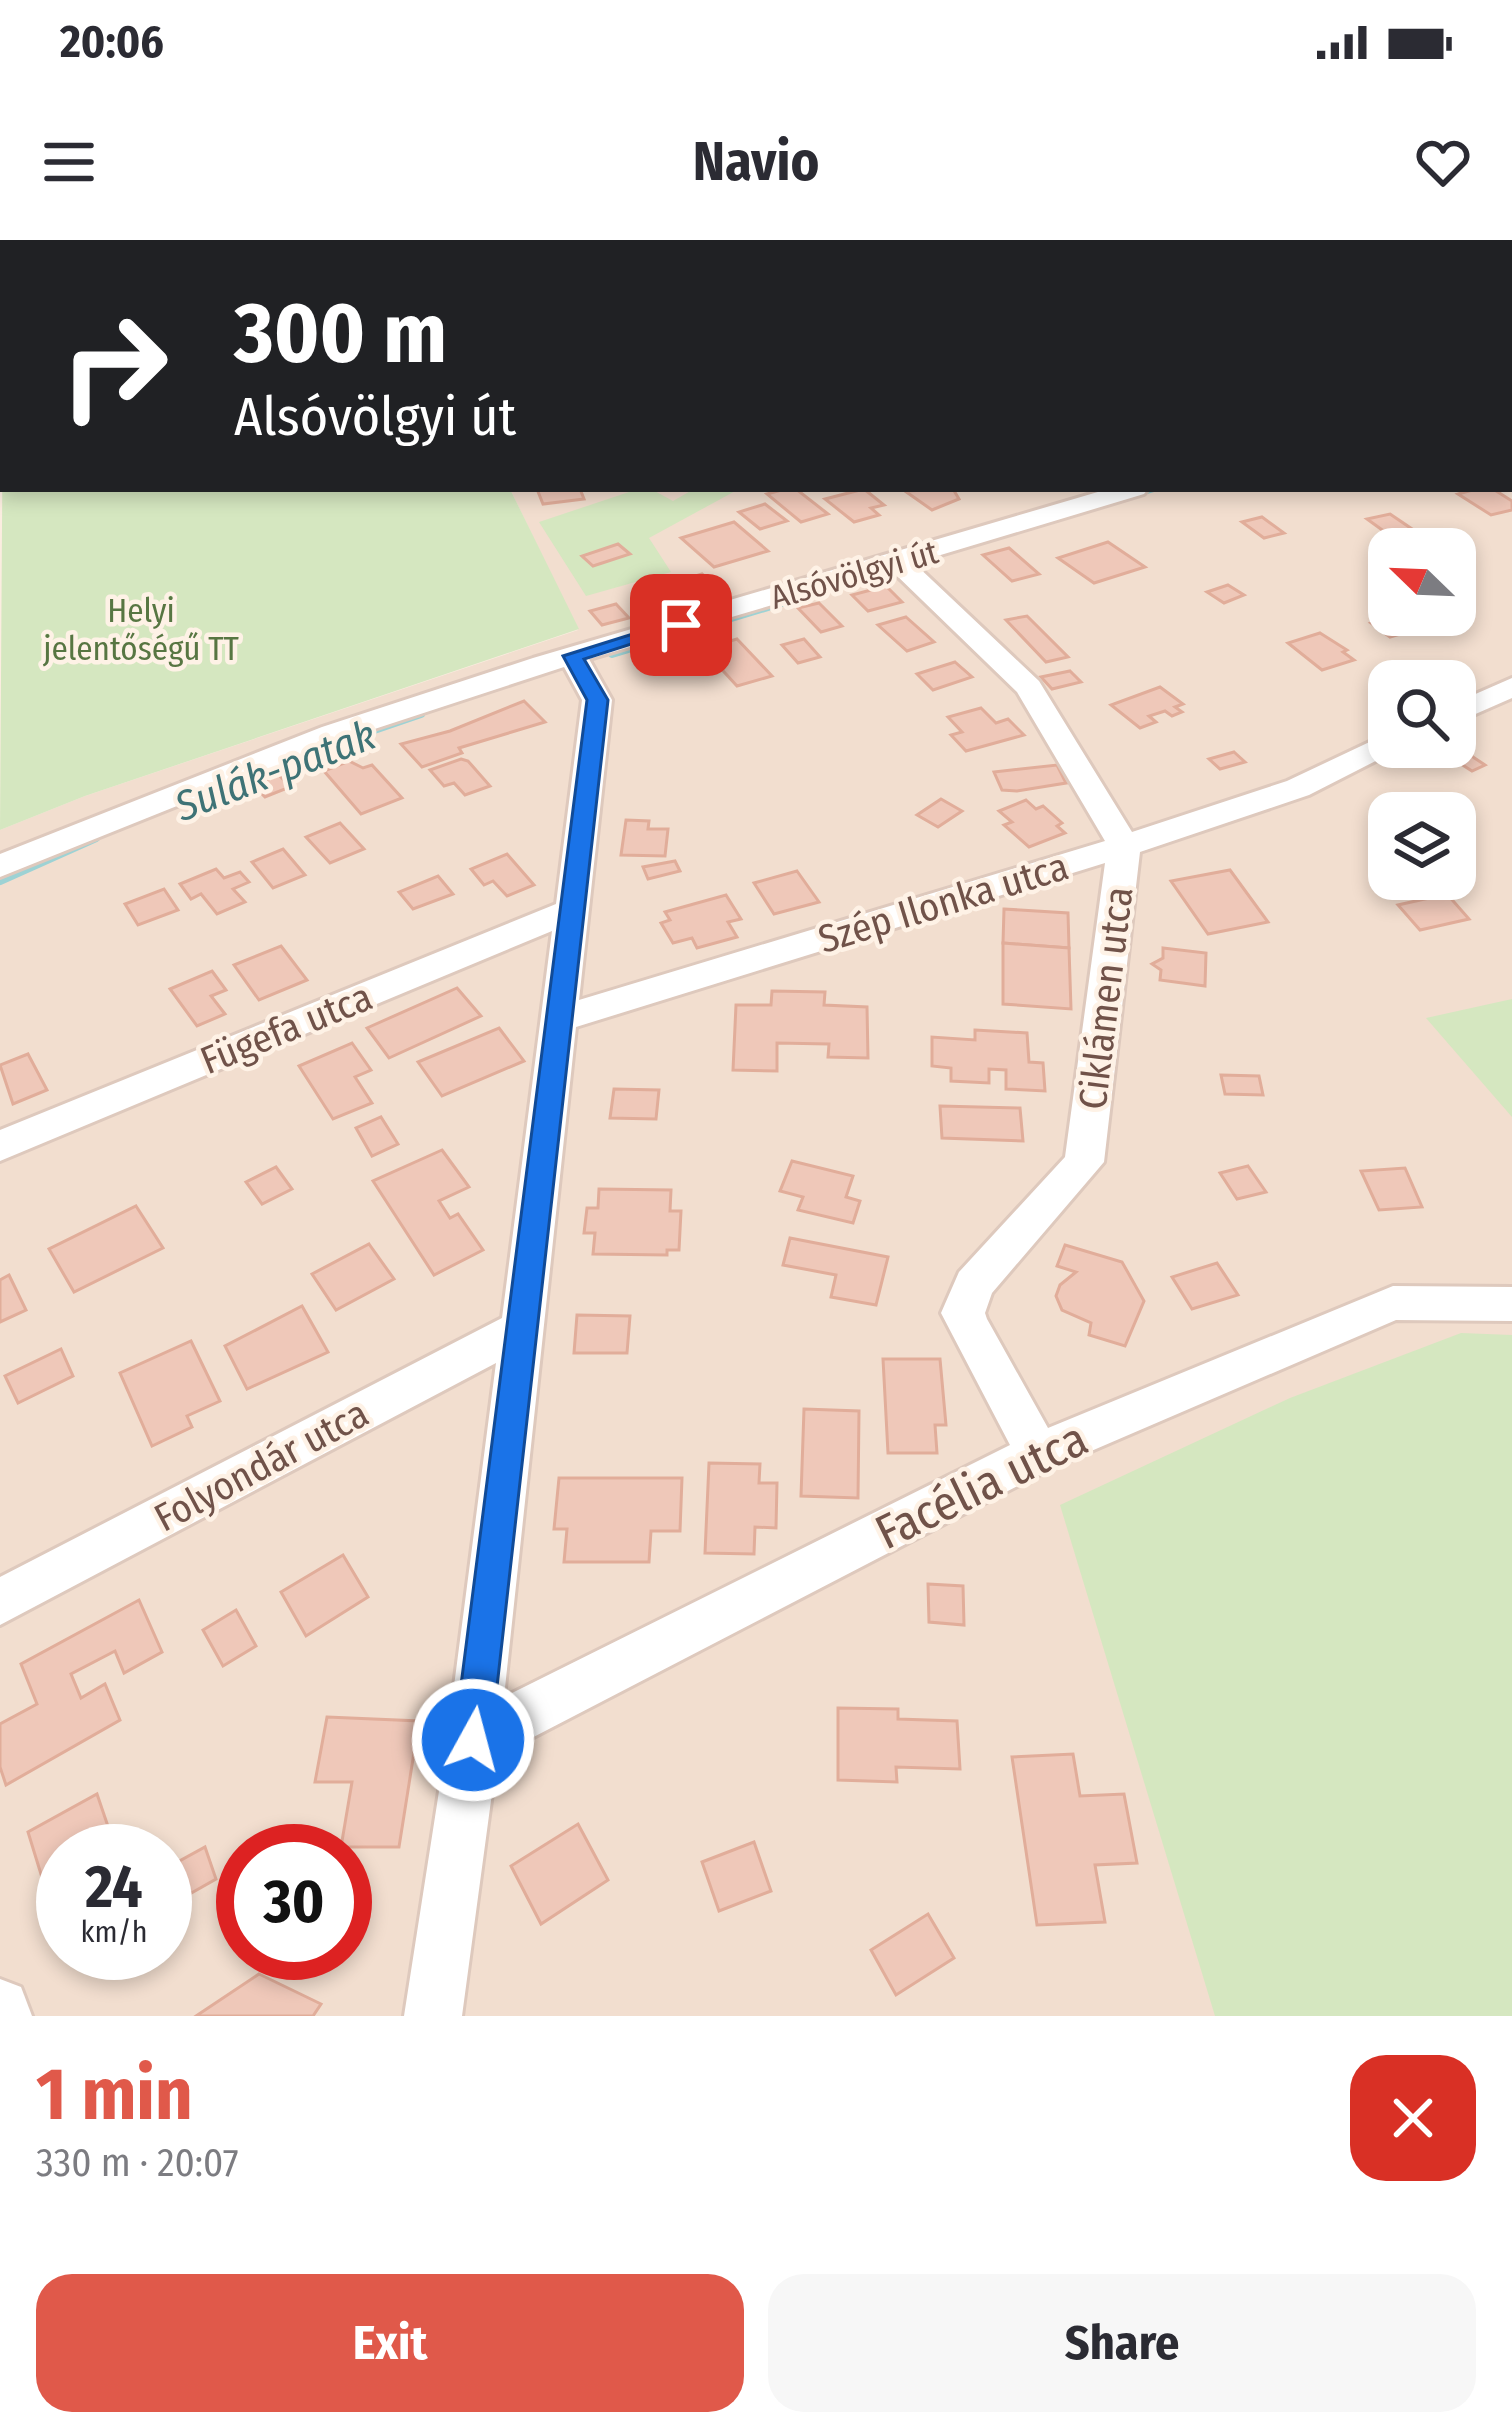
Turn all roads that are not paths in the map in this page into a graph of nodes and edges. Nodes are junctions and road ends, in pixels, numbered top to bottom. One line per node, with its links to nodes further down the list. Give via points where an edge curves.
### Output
1 (1125, 492): 2 (street, Alsóvölgyi út)
2 (897, 561): 3 (street, Alsóvölgyi út); 7 (street, Ciklámen utca, via 1029,687)
3 (573, 656): 8 (street, Alsóvölgyi út, via 333,733); 9 (street, via 597,700)
4 (1512, 687): 5 (street)
5 (1476, 704)
6 (1368, 755): 7 (street, Szép Ilonka utca, via 1298,788)
7 (1124, 846): 10 (street, Szép Ilonka utca); 14 (street, Ciklámen utca, via 1084,1162 993,1261 963,1313)
8 (0, 866)
9 (572, 910): 10 (street); 11 (street, Fügefa utca)
10 (559, 1019): 13 (street)
11 (0, 1146)
12 (1512, 1304): 14 (street, Facélia utca, via 1394,1303)
13 (522, 1328): 15 (street, Folyondár utca); 16 (street)
14 (1038, 1453): 16 (street, Facélia utca)
15 (0, 1602)
16 (473, 1740): 17 (street)
17 (434, 2016)

